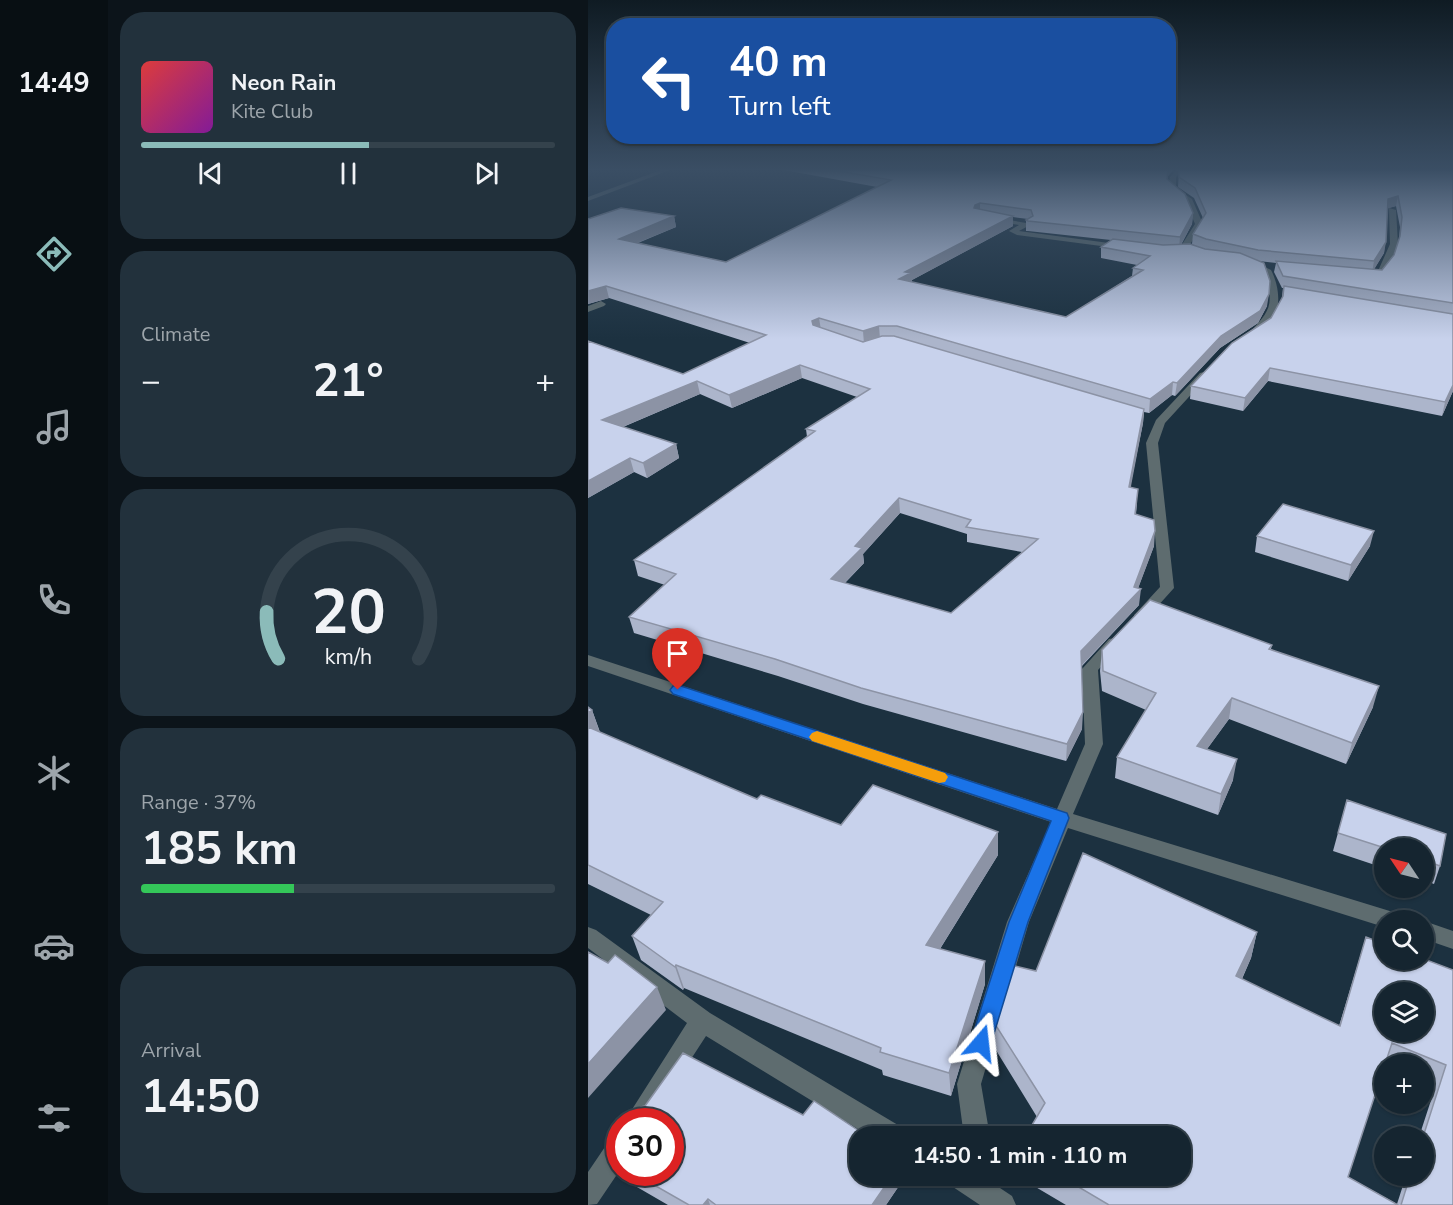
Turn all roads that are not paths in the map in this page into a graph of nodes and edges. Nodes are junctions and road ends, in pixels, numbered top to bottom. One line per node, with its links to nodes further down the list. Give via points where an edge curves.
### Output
1 (1023, 226): 4 (street, via 1013,231)
2 (1198, 226): 5 (street, via 1185,252)
3 (1393, 226): 9 (street, via 1394,244 1382,273 1376,278)
4 (1129, 248)
5 (1210, 255)
6 (1240, 260): 7 (street)
7 (1256, 265): 8 (street); 12 (street, via 1268,272 1280,293 1264,327)
8 (1279, 268)
9 (1362, 278)
10 (601, 304): 11 (street)
11 (588, 309)
12 (1244, 339)
13 (1216, 361): 15 (street, via 1154,420 1152,443 1167,588 1090,669 1094,744)
14 (588, 660): 15 (street)
15 (1061, 818): 16 (street); 23 (street, via 1018,922 969,1084)
16 (1374, 915)
17 (1434, 933): 19 (street)
18 (588, 936): 20 (street)
19 (1453, 940)
20 (702, 1021): 21 (street); 22 (street)
21 (645, 1108)
22 (876, 1126)
23 (975, 1126)
24 (606, 1168): 25 (street)
25 (588, 1195)

